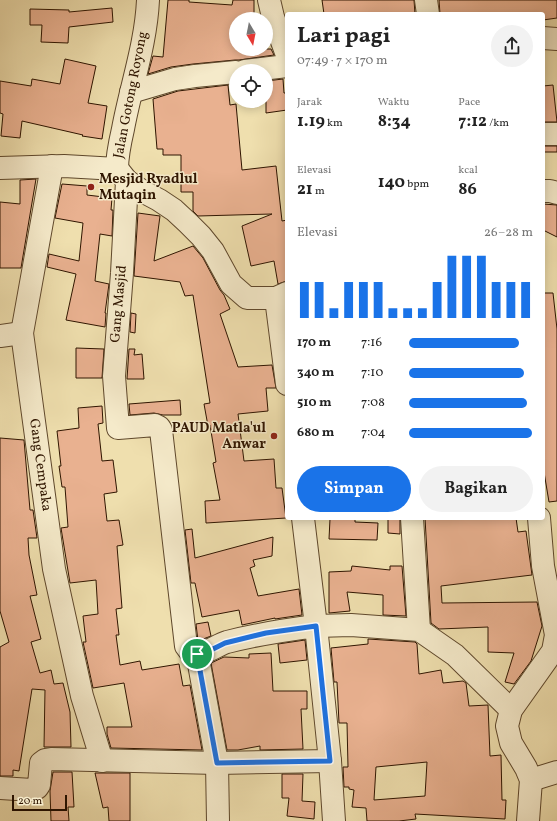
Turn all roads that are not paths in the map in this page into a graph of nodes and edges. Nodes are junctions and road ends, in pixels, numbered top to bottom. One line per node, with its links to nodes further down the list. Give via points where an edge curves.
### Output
1 (148, 0): 11 (street, Jalan Gotong Royong)
2 (269, 0): 7 (street)
3 (426, 0): 4 (street)
4 (428, 12)
5 (545, 38): 6 (street)
6 (557, 39)
7 (285, 49)
8 (285, 66): 9 (street)
9 (273, 68)
10 (229, 73): 11 (street, via 175,79)
11 (131, 92): 16 (street, Jalan Gotong Royong, via 117,160)
12 (545, 134): 13 (street)
13 (557, 134)
14 (52, 166): 15 (street, Jalan Gotong Royong); 16 (street, Jalan Gotong Royong); 20 (street, Gang Cempaka)
15 (0, 168)
16 (122, 175): 19 (street, via 142,191 164,203 188,223 213,251 231,284 247,298); 28 (street, Gang Masjid, via 122,273 114,371 118,428 155,425 161,430 186,646 192,653)
17 (545, 192): 18 (street)
18 (557, 192)
19 (282, 296): 22 (street)
20 (22, 333): 21 (street); 30 (street, Gang Cempaka, via 54,569 82,696)
21 (0, 336)
22 (285, 349)
23 (303, 520): 26 (street)
24 (412, 520): 27 (street)
25 (540, 520): 29 (street, via 543,566 556,635 553,651)
26 (316, 626): 27 (street); 28 (street, via 266,633 225,643); 31 (street)
27 (419, 630): 29 (street, via 455,655)
28 (197, 654): 32 (street)
29 (511, 710): 34 (street, via 507,726 511,743)
30 (102, 761): 32 (street); 35 (street, via 45,760 41,763 37,788)
31 (330, 761): 32 (street); 37 (street)
32 (217, 763): 36 (street)
33 (557, 772): 34 (street)
34 (531, 780): 38 (street)
35 (0, 788)
36 (218, 821)
37 (334, 821)
38 (528, 821)

